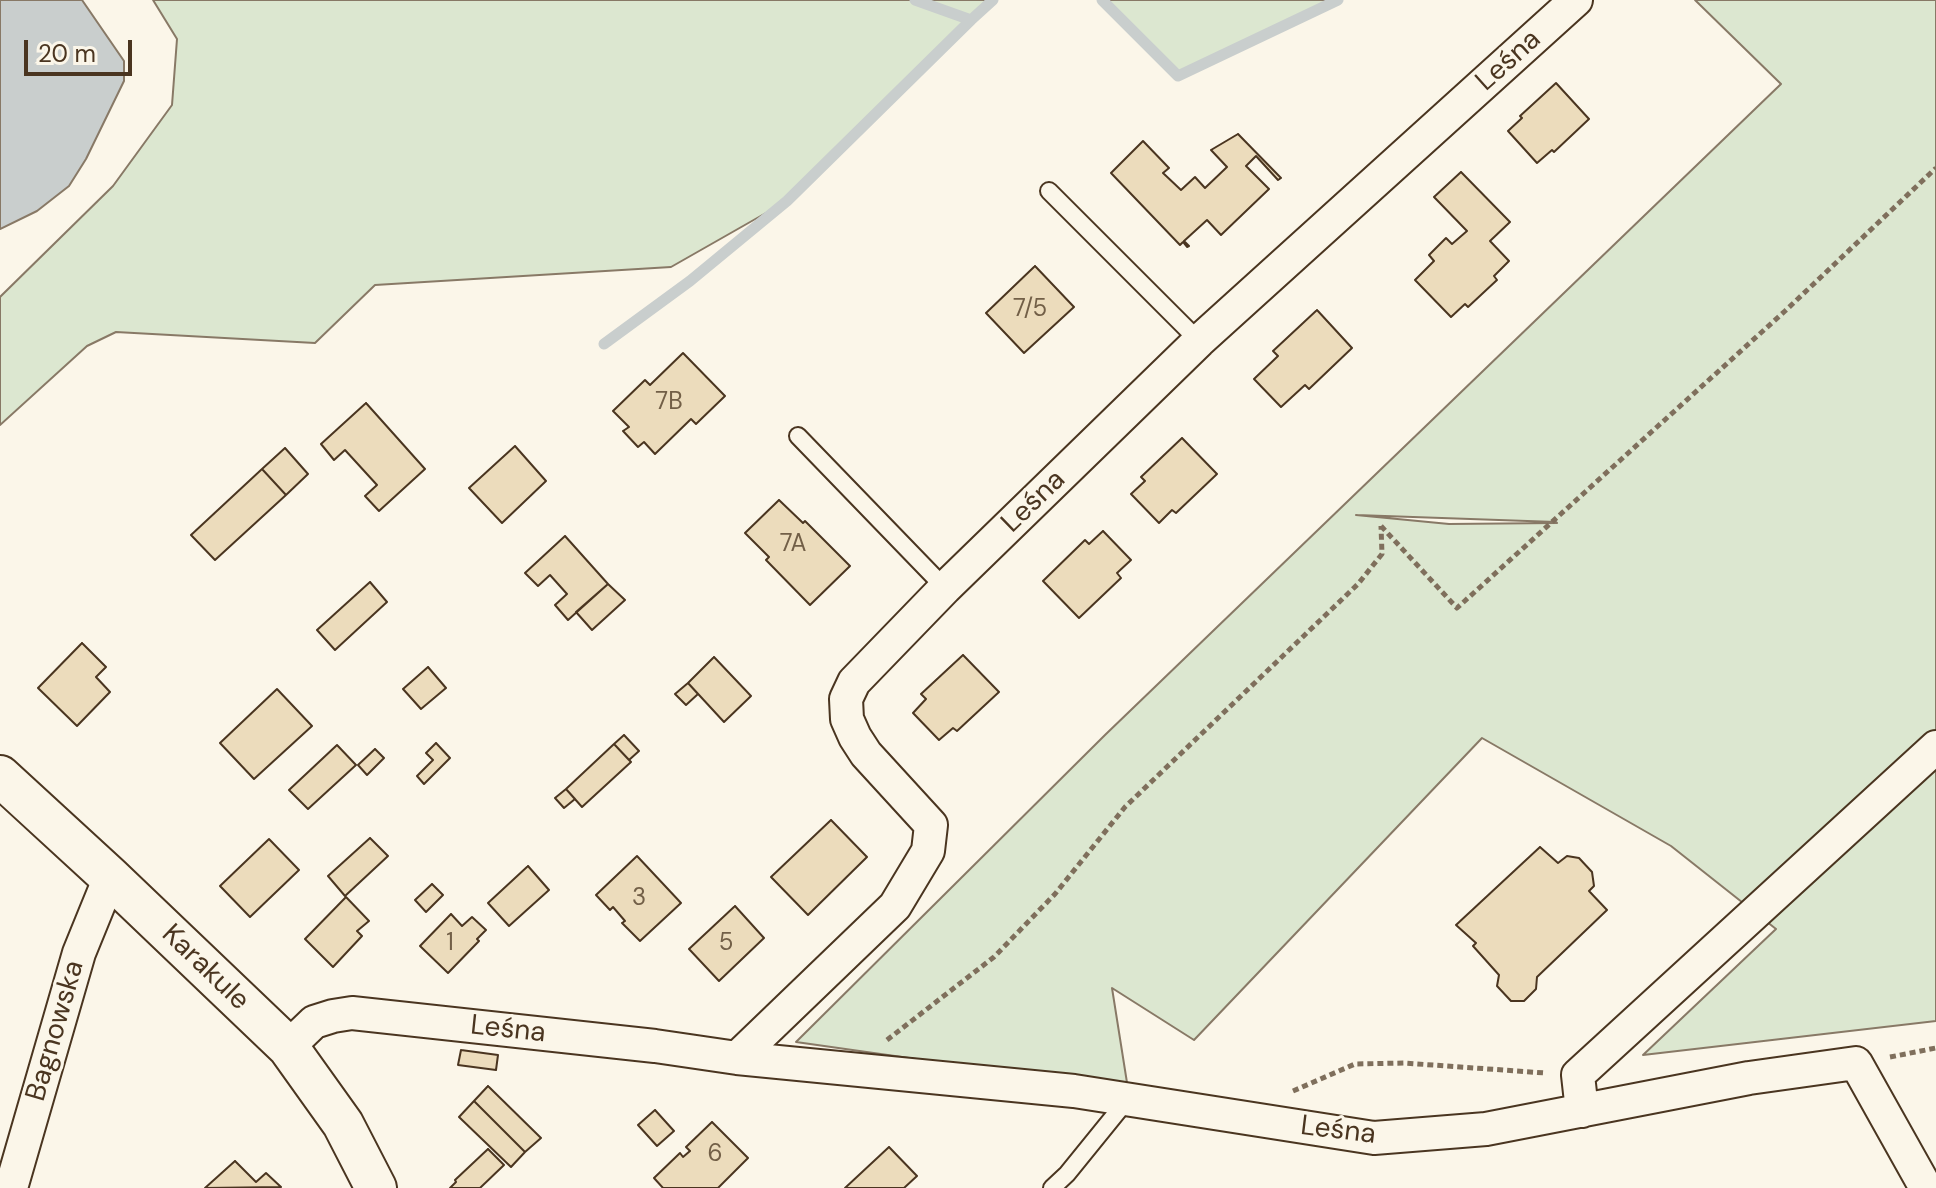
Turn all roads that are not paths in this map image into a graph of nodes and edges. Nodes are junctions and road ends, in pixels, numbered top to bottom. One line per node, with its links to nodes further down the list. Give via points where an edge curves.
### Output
1 (1576, 0): 3 (street, Leśna)
2 (1049, 191): 3 (lane)
3 (1199, 341): 5 (street, Leśna)
4 (798, 436): 5 (lane)
5 (945, 588): 10 (street, Leśna, via 854,682 846,699 847,719 866,754 931,825 928,851 895,906)
6 (1936, 747): 12 (street, via 1578,1075)
7 (0, 776): 8 (street, Karakule)
8 (110, 877): 9 (street, Karakule); 13 (street, Bagnowska, via 79,953)
9 (288, 1047): 10 (street, Leśna, via 314,1022 352,1013); 14 (street, Karakule, via 343,1124)
10 (737, 1058): 11 (street, Leśna)
11 (1127, 1100): 12 (street, Leśna, via 1374,1138 1486,1129); 15 (lane)
12 (1582, 1111): 16 (street, Leśna, via 1856,1063)
13 (11, 1188)
14 (376, 1188)
15 (1052, 1188)
16 (1926, 1188)

